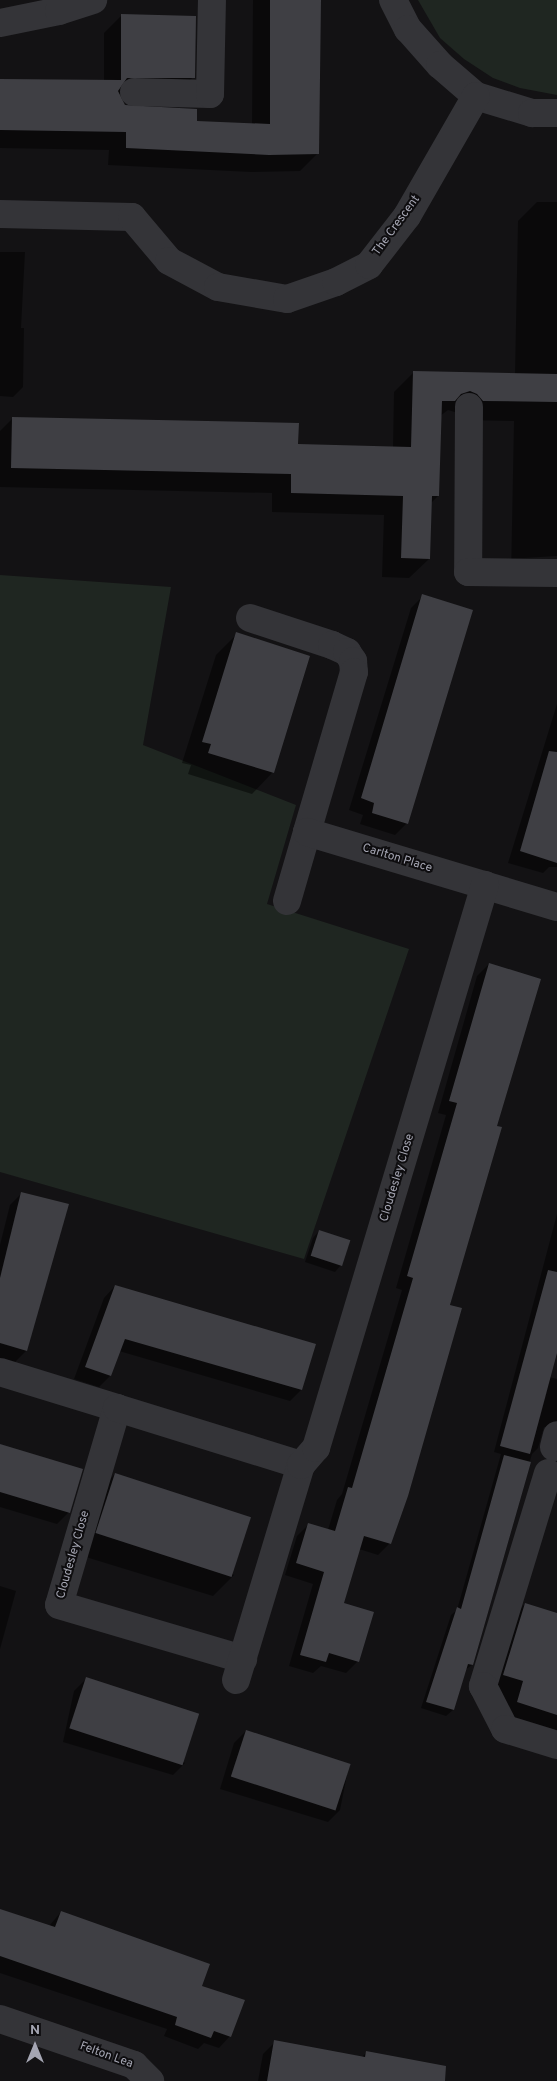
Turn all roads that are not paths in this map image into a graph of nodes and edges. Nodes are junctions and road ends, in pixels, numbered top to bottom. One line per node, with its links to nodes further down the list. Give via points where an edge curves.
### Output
1 (92, 0): 4 (street, via 27,19)
2 (212, 0): 5 (street, via 210,94)
3 (393, 0): 6 (street, via 408,29 440,65)
4 (0, 23)
5 (134, 92)
6 (476, 96): 7 (street, via 532,113); 8 (street, The Crescent, via 407,216 369,265 336,282 287,299 218,287 169,261 132,217)
7 (557, 113)
8 (0, 214)
9 (469, 407): 10 (street, via 468,572)
10 (557, 573)
11 (250, 618): 12 (street, via 332,645 347,652 353,660 354,672)
12 (307, 832): 13 (street, Carlton Place); 14 (street)
13 (485, 886): 15 (street, Carlton Place); 18 (street, Cloudesley Close, via 316,1448)
14 (287, 901)
15 (557, 908)
16 (0, 1372): 17 (street)
17 (117, 1408): 18 (street); 18 (street, Cloudesley Close, via 59,1605 239,1669)
18 (301, 1465)
19 (548, 1473): 20 (street, via 483,1686 505,1729)
20 (557, 1745)
21 (0, 2019): 22 (street, Felton Lea, via 134,2065)
22 (150, 2081)

